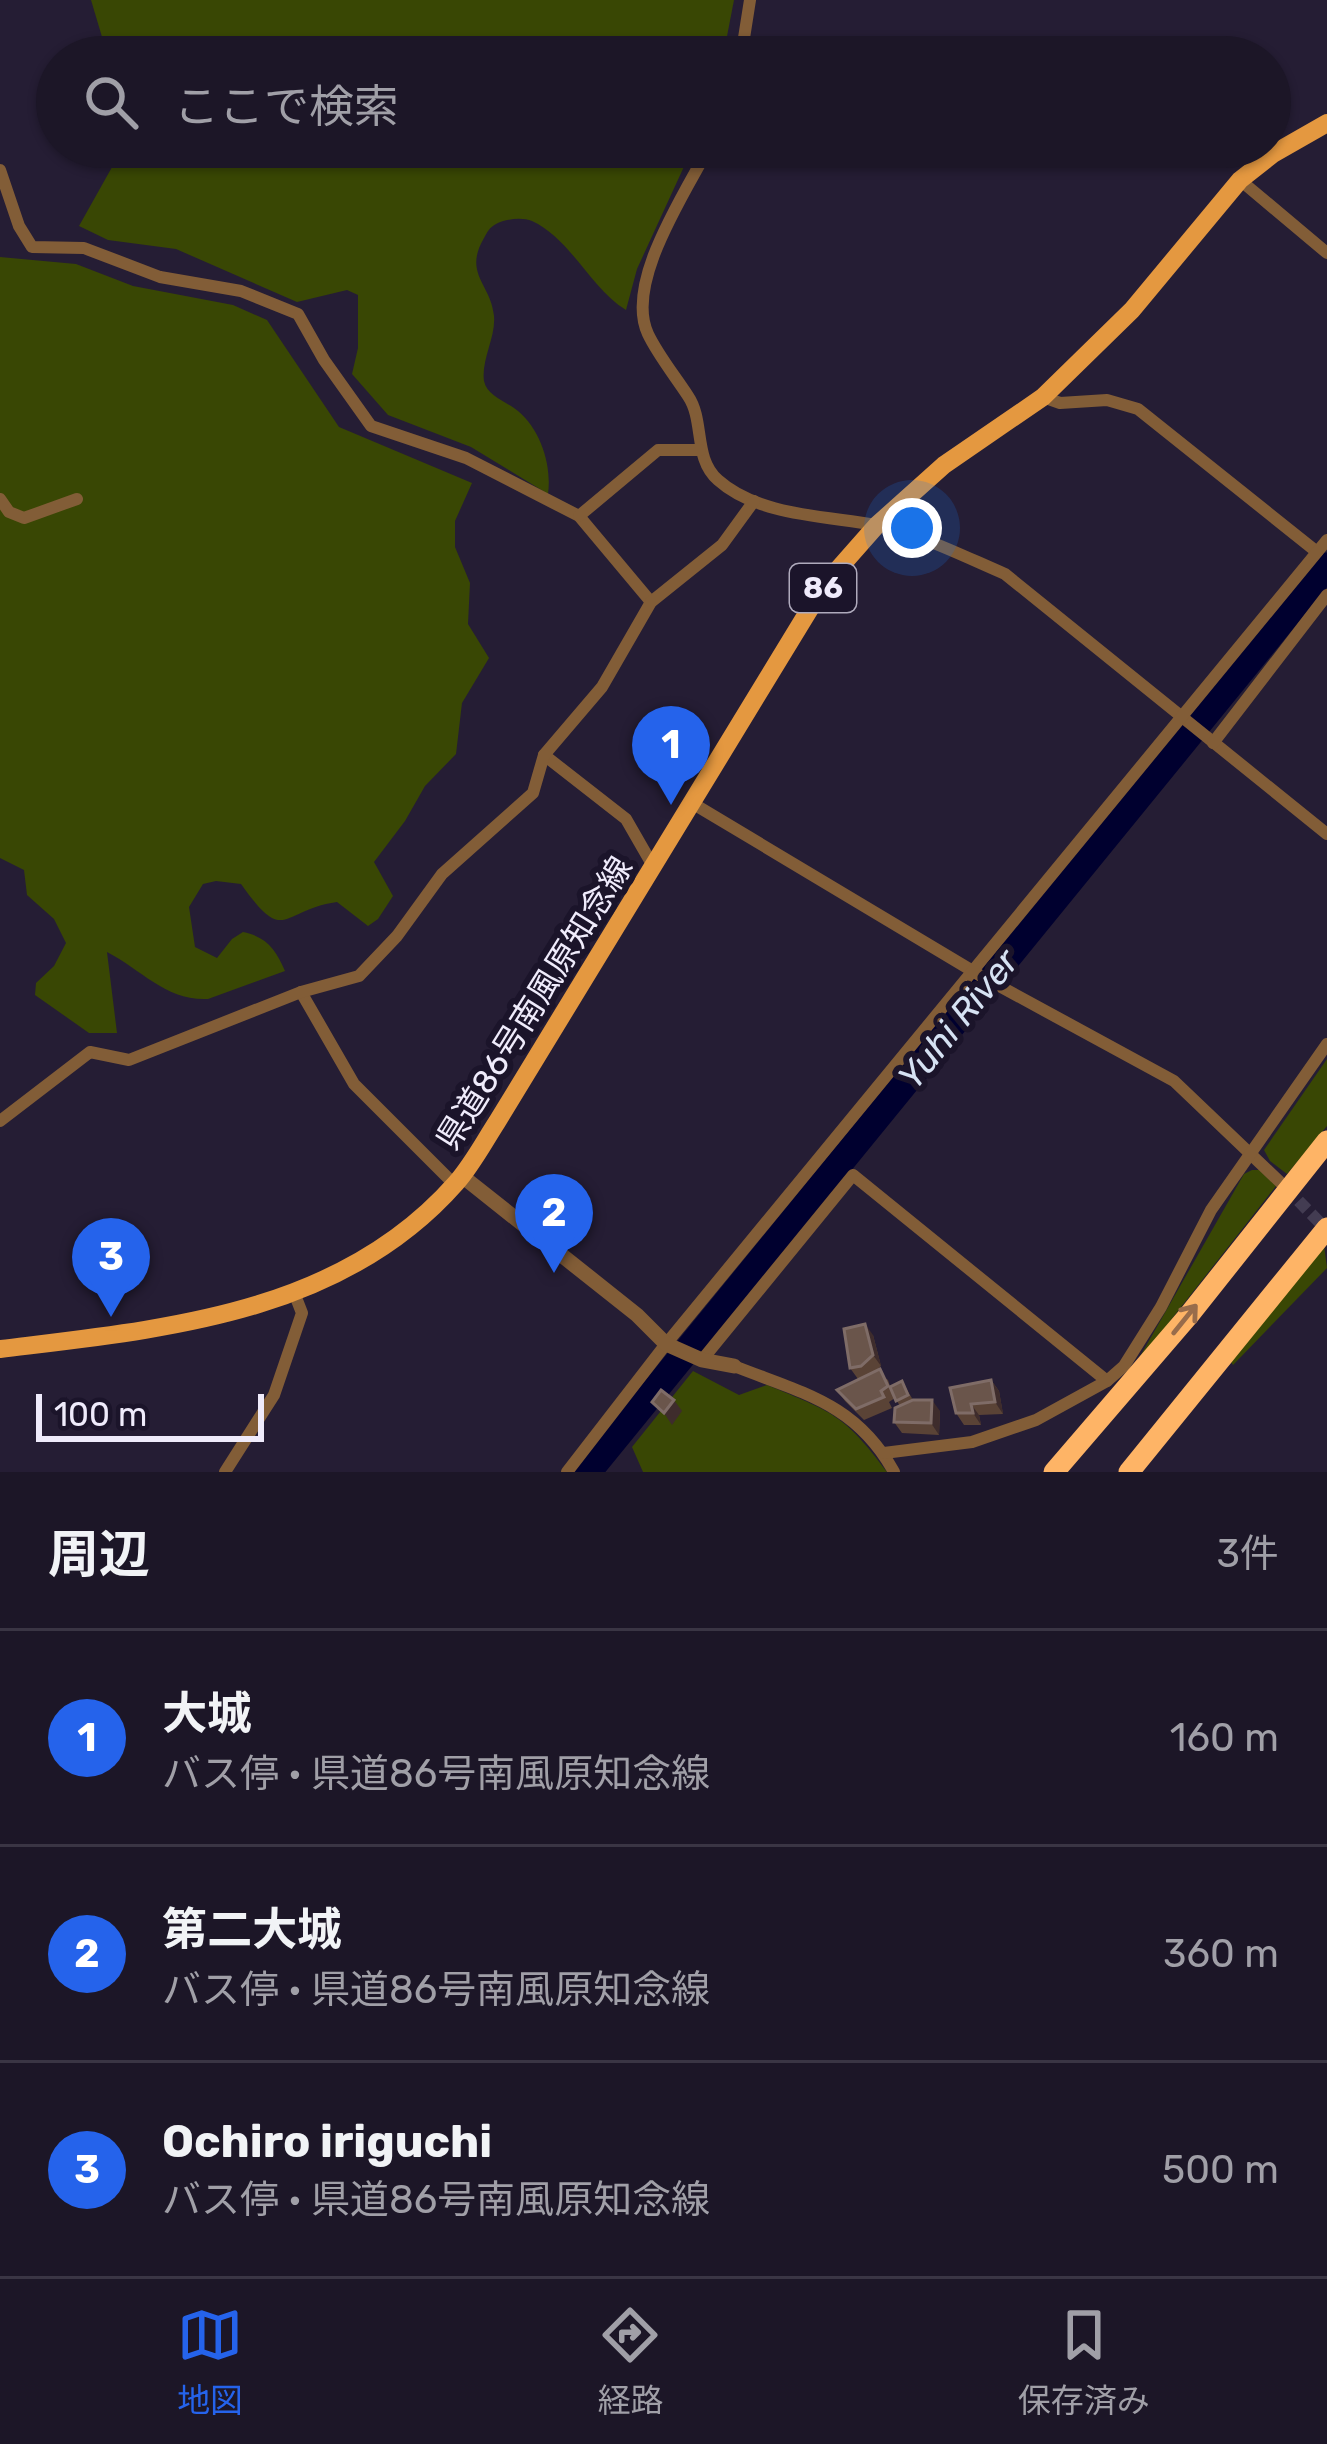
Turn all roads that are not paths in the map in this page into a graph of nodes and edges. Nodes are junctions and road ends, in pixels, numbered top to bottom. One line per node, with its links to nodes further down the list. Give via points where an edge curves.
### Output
1 (750, 0): 2 (street)
2 (744, 36)
3 (1327, 123): 4 (main road, 県道86号南風原知念線 / 86)
4 (1291, 144)
5 (698, 168): 11 (street, via 652,256 643,305 646,331 694,404)
6 (1255, 168): 8 (main road, 県道86号南風原知念線 / 86)
7 (0, 170): 15 (street, via 32,247 84,248 298,314 371,426 466,458)
8 (1240, 180): 9 (street); 10 (main road, 県道86号南風原知念線 / 86, via 1132,310)
9 (1327, 253)
10 (1043, 397): 16 (main road, 県道86号南風原知念線 / 86, via 944,465); 17 (street, via 1138,409)
11 (700, 450): 14 (street, via 717,480); 15 (street, via 658,450)
12 (0, 499): 13 (street, via 24,518)
13 (77, 499)
14 (754, 501): 16 (street); 19 (street, via 722,545)
15 (579, 516): 19 (street)
16 (877, 525): 20 (street, via 1004,574); 23 (main road, 県道86号南風原知念線 / 86, via 825,584)
17 (1322, 546): 20 (street)
18 (1327, 595): 21 (street)
19 (651, 602): 22 (street, via 602,687)
20 (1181, 718): 21 (street); 26 (street)
21 (1213, 743): 24 (street)
22 (544, 755): 25 (street, via 626,819); 27 (street, via 533,793 442,874 359,976)
23 (692, 802): 25 (main road, 県道86号南風原知念線 / 86); 26 (street)
24 (1327, 834)
25 (653, 866): 32 (main road, 県道86号南風原知念線 / 86)
26 (978, 975): 31 (street, via 1174,1081); 36 (street)
27 (301, 992): 29 (street, via 130,1060 90,1052); 32 (street, via 354,1084)
28 (1327, 1045): 31 (street)
29 (0, 1121)
30 (1327, 1141): 45 (highway, one-way to 30)
31 (1252, 1156): 33 (street); 40 (street, via 1211,1210 1124,1366)
32 (458, 1181): 35 (main road, 県道86号南風原知念線 / 86, via 382,1249); 36 (street)
33 (1281, 1183)
34 (1327, 1228): 46 (highway)
35 (295, 1294): 37 (main road, 県道86号南風原知念線 / 86, via 227,1316); 42 (street, via 302,1313 274,1395)
36 (670, 1346): 38 (street); 43 (street)
37 (0, 1349)
38 (699, 1359): 39 (street); 40 (street, via 853,1175)
39 (734, 1366): 41 (street, via 839,1408)
40 (1107, 1381): 41 (street, via 1036,1420 972,1442)
41 (884, 1453): 44 (street)
42 (225, 1472)
43 (567, 1472)
44 (894, 1472)
45 (1054, 1472)
46 (1129, 1472)

